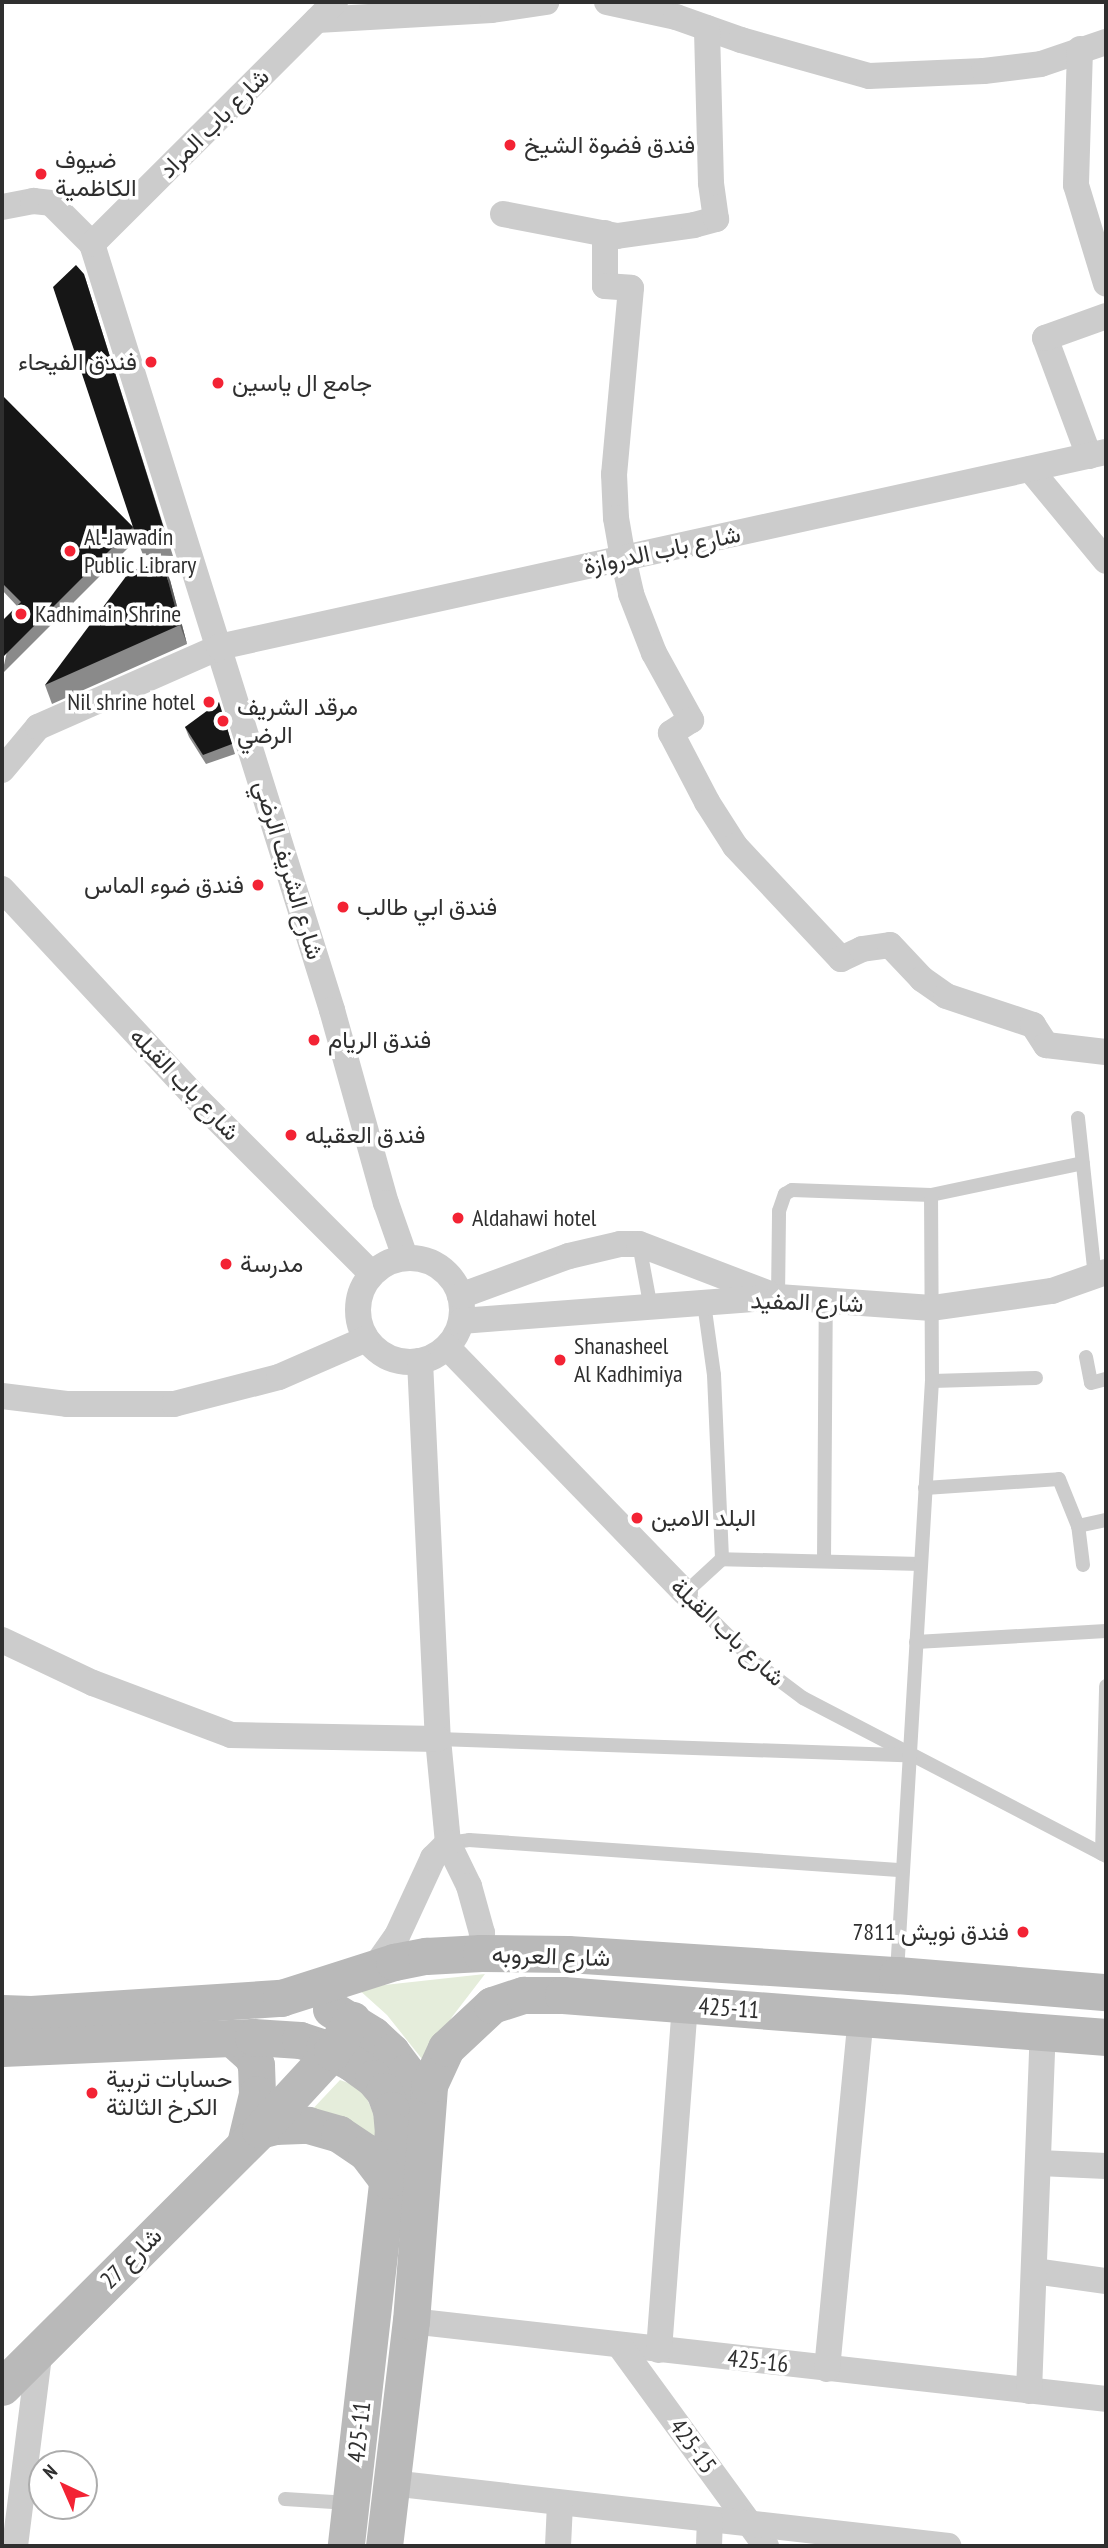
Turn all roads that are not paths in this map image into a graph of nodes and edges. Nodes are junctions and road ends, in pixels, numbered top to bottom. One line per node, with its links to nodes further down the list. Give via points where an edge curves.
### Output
1 (546, 2): 3 (street, via 492,10)
2 (607, 2): 4 (street)
3 (326, 11): 10 (street, شارع باب المراد)
4 (707, 28): 6 (street, via 869,76 984,72 1041,64); 9 (street, via 716,219 617,236)
5 (1106, 42): 6 (street)
6 (1080, 49): 11 (street, via 1076,185)
7 (2, 206): 10 (street, via 51,202)
8 (503, 214): 9 (street)
9 (605, 233): 15 (street, via 605,286 631,288 614,474)
10 (92, 244): 17 (street, شارع الشريف الرضي)
11 (1106, 284)
12 (1106, 316): 13 (street, via 1045,338)
13 (1098, 454): 14 (street, شارع باب الدروازة)
14 (1030, 469): 15 (street, شارع باب الدروازة); 16 (street)
15 (623, 558): 17 (street, شارع باب الدروازة); 20 (street, via 631,594 654,653 691,720 671,733 707,802 735,846 841,959 862,949 890,945 922,979 946,996 1033,1025 1046,1045)
16 (1103, 558)
17 (219, 647): 18 (street, شارع باب الدروازة, via 38,727); 25 (street, شارع الشريف الرضي)
18 (2, 770)
19 (2, 889): 26 (street, شارع باب القبله, via 198,1100)
20 (1106, 1052)
21 (1078, 1118): 22 (lane)
22 (1083, 1163): 23 (lane); 27 (lane)
23 (931, 1195): 28 (lane, via 802,1189 785,1194 779,1211); 32 (lane)
24 (639, 1244): 28 (street); 31 (street, via 596,1248); 33 (lane)
25 (405, 1257): 26 (street); 31 (street, via 421,1258 450,1276)
26 (372, 1274): 34 (street, via 358,1305)
27 (1100, 1275): 32 (street, شارع المفيد, via 1052,1291)
28 (778, 1297): 29 (street, شارع المفيد); 30 (street, شارع المفيد)
29 (827, 1301): 32 (street, شارع المفيد); 46 (lane)
30 (704, 1303): 33 (street, شارع المفيد); 45 (lane, via 714,1375)
31 (461, 1308): 33 (street, شارع المفيد, via 515,1318); 35 (street)
32 (932, 1308): 40 (lane)
33 (651, 1309)
34 (366, 1339): 37 (street, via 390,1358); 41 (street, via 279,1377 174,1404 67,1404)
35 (447, 1347): 37 (street); 49 (street, شارع باب القبلة)
36 (1086, 1357): 39 (lane, via 1091,1383)
37 (420, 1361): 54 (street)
38 (1037, 1378): 40 (lane)
39 (1106, 1379)
40 (932, 1381): 42 (lane)
41 (2, 1396)
42 (925, 1488): 44 (lane, via 1059,1479); 47 (lane)
43 (1106, 1520): 44 (lane)
44 (1078, 1526): 48 (lane)
45 (722, 1559): 46 (lane); 49 (lane)
46 (824, 1561): 47 (lane)
47 (921, 1564): 52 (lane)
48 (1083, 1565)
49 (685, 1594): 56 (lane, شارع باب القبلة, via 780,1683)
50 (1106, 1631): 52 (lane)
51 (2, 1640): 54 (street, via 93,1683 231,1735)
52 (916, 1642): 56 (lane)
53 (1106, 1686): 55 (lane)
54 (438, 1739): 56 (lane); 57 (street)
55 (1106, 1753): 58 (lane)
56 (909, 1756): 58 (lane, شارع باب القبلة); 59 (lane)
57 (448, 1843): 59 (lane, via 469,1840); 60 (street, via 469,1886 482,1933); 61 (street, via 433,1858 397,1936)
58 (1104, 1855)
59 (902, 1870): 62 (lane)
60 (481, 1953): 61 (street, شارع العروبه, via 425,1956); 62 (street, شارع العروبه, via 568,1954)
61 (375, 1967): 64 (street, شارع العروبه)
62 (897, 1975): 63 (street, شارع العروبه)
63 (1106, 1992)
64 (271, 1998): 66 (street, شارع العروبه); 68 (street, 425-11, via 330,2008); 70 (street, via 270,2020 264,2031); 72 (street, via 284,2026)
65 (685, 2004): 67 (street, 425-11); 74 (street, 425-11, via 523,1995 492,2005 446,2048); 84 (street)
66 (2, 2013)
67 (861, 2018): 69 (street, 425-11); 85 (street)
68 (352, 2020): 72 (street, شارع 27); 74 (street, 425-11, via 391,2052 406,2072)
69 (1042, 2032): 71 (street, 425-11); 76 (street)
70 (242, 2037): 72 (street); 73 (street); 75 (street, via 256,2065)
71 (1106, 2037)
72 (316, 2046): 74 (street, via 373,2078); 75 (street, شارع 27)
73 (2, 2048)
74 (408, 2115): 78 (street, 425-11, via 393,2131); 81 (street, 425-11)
75 (252, 2137): 78 (street, via 275,2126 308,2125 339,2134 366,2152); 83 (street, شارع 27)
76 (1039, 2163): 77 (street); 79 (street)
77 (1106, 2166)
78 (387, 2180): 91 (street, 425-11)
79 (1034, 2271): 80 (street); 87 (street)
80 (1106, 2281)
81 (411, 2320): 82 (street, 425-16); 89 (street, 425-11)
82 (620, 2346): 84 (street, 425-16); 93 (street, 425-15)
83 (40, 2349): 86 (street, شارع 27); 95 (street)
84 (659, 2350): 85 (street, 425-16)
85 (827, 2369): 87 (street, 425-16)
86 (2, 2387)
87 (1029, 2391): 88 (street, 425-16)
88 (1106, 2399)
89 (391, 2483): 92 (street); 97 (street, 425-11)
90 (285, 2499): 91 (lane)
91 (351, 2503): 96 (street, 425-11)
92 (560, 2504): 94 (street); 98 (street)
93 (750, 2525): 94 (street); 99 (street, 425-15); 100 (street)
94 (709, 2533)
95 (15, 2546)
96 (346, 2546)
97 (384, 2546)
98 (558, 2546)
99 (766, 2546)
100 (948, 2546)

